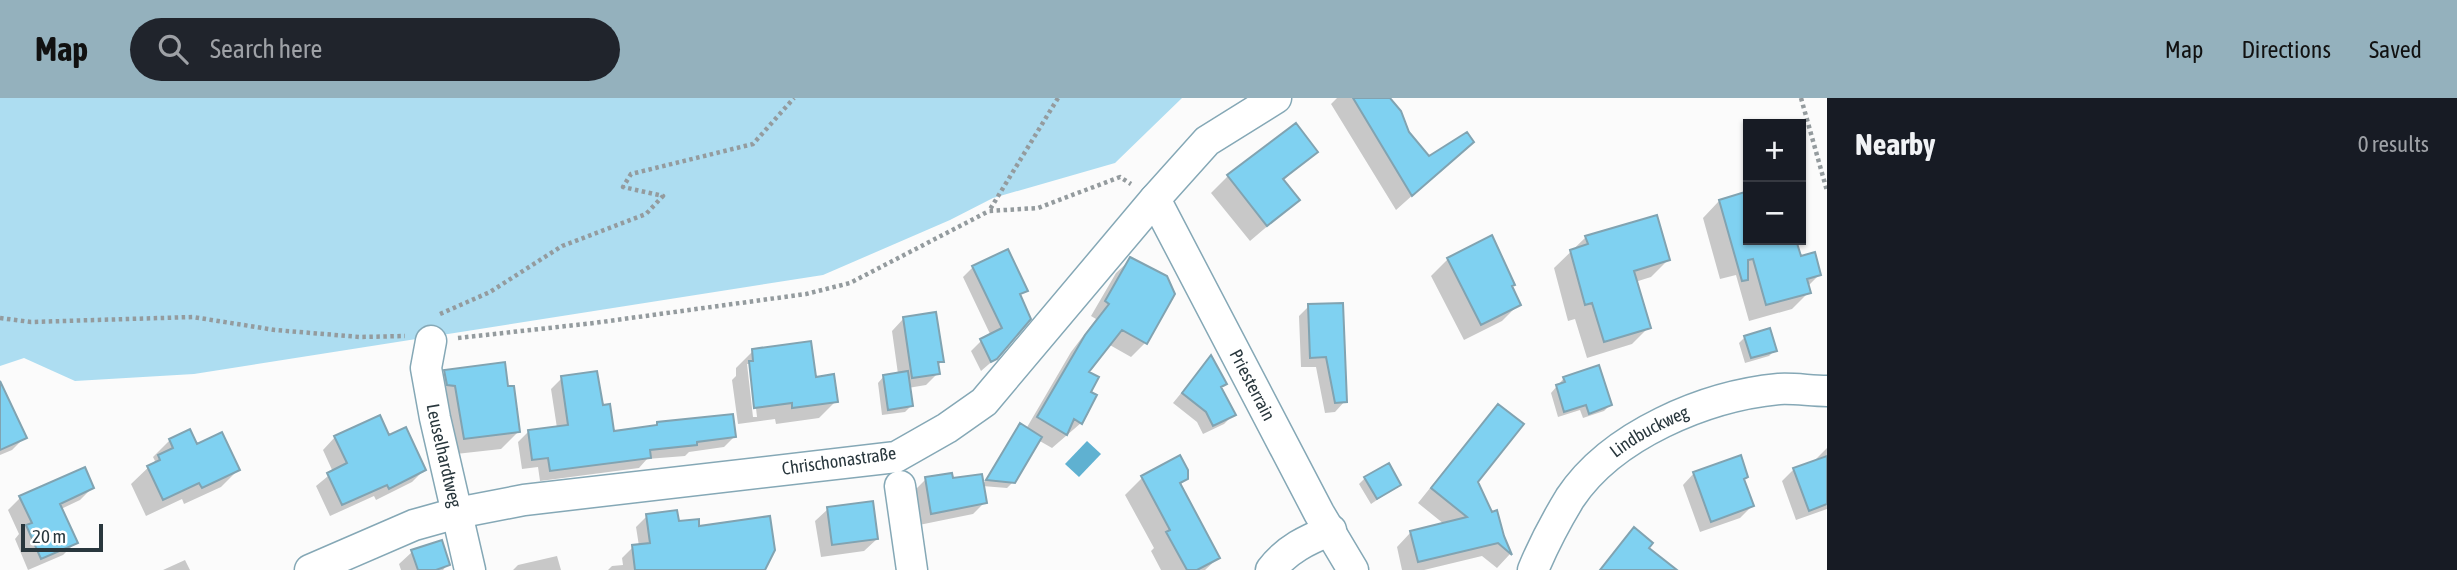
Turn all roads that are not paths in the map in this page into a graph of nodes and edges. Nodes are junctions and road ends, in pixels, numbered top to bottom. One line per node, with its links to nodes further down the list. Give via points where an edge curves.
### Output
1 (1276, 98): 2 (street, Chrischonastraße, via 1207,141)
2 (1155, 199): 5 (street, Chrischonastraße, via 984,402); 7 (street, Priesterrain)
3 (431, 341): 6 (street, Leuselhardtweg, via 426,368)
4 (1827, 391): 13 (street, Lindbuckweg, via 1780,389 1719,401 1636,436 1601,464 1571,497)
5 (898, 471): 6 (street, Chrischonastraße, via 538,499); 10 (street)
6 (457, 513): 8 (street, Chrischonastraße, via 414,525); 9 (street, Leuselhardtweg)
7 (1331, 530): 11 (street, via 1299,544); 12 (street, Priesterrain)
8 (310, 570)
9 (470, 570)
10 (912, 570)
11 (1271, 570)
12 (1353, 570)
13 (1533, 570)

